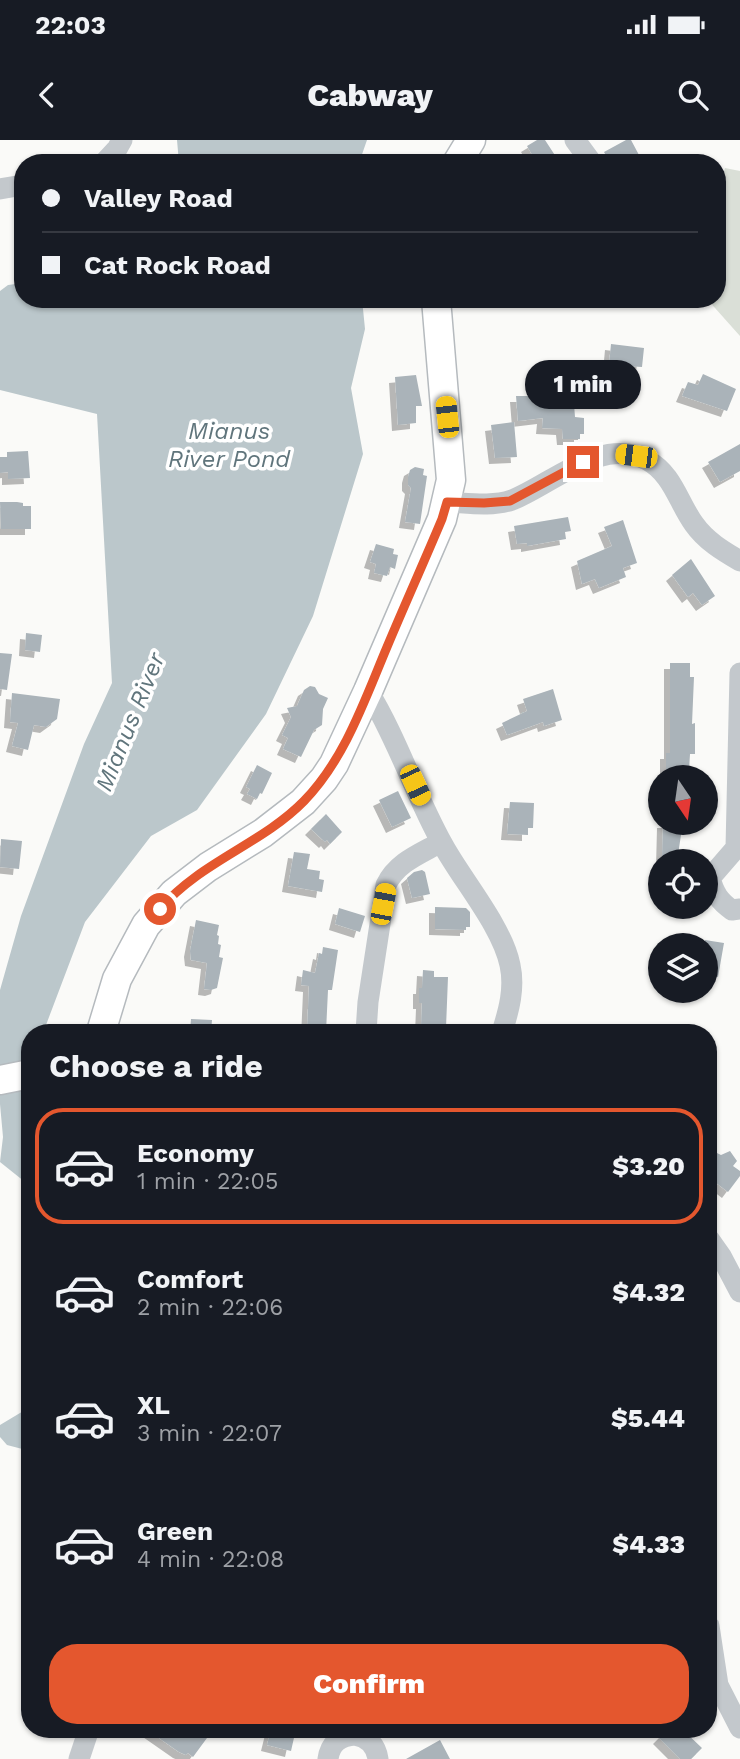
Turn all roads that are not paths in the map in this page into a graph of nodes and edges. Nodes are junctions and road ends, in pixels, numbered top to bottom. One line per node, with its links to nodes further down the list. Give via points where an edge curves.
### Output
1 (437, 308): 2 (main road, via 450,454)
2 (447, 502): 3 (street, via 510,501 583,462 612,455 636,456 665,475 699,531); 5 (main road)
3 (740, 561)
4 (740, 673): 7 (street)
5 (368, 691): 6 (street); 9 (main road, via 334,764 303,803 174,893 146,925 117,979)
6 (441, 842): 10 (street, via 403,863 386,885); 11 (street, via 495,928 510,962 513,980)
7 (738, 849): 8 (street, via 710,878 714,893 724,904)
8 (740, 909)
9 (103, 1024)
10 (367, 1024)
11 (505, 1024)
12 (21, 1076): 13 (main road)
13 (0, 1080)
14 (717, 1250): 15 (street)
15 (740, 1292)
16 (717, 1678): 17 (street)
17 (740, 1728)
18 (86, 1738): 21 (street)
19 (344, 1738): 22 (street, via 331,1747)
20 (362, 1738): 23 (street, via 371,1742)
21 (79, 1759)
22 (328, 1759)
23 (378, 1759)

